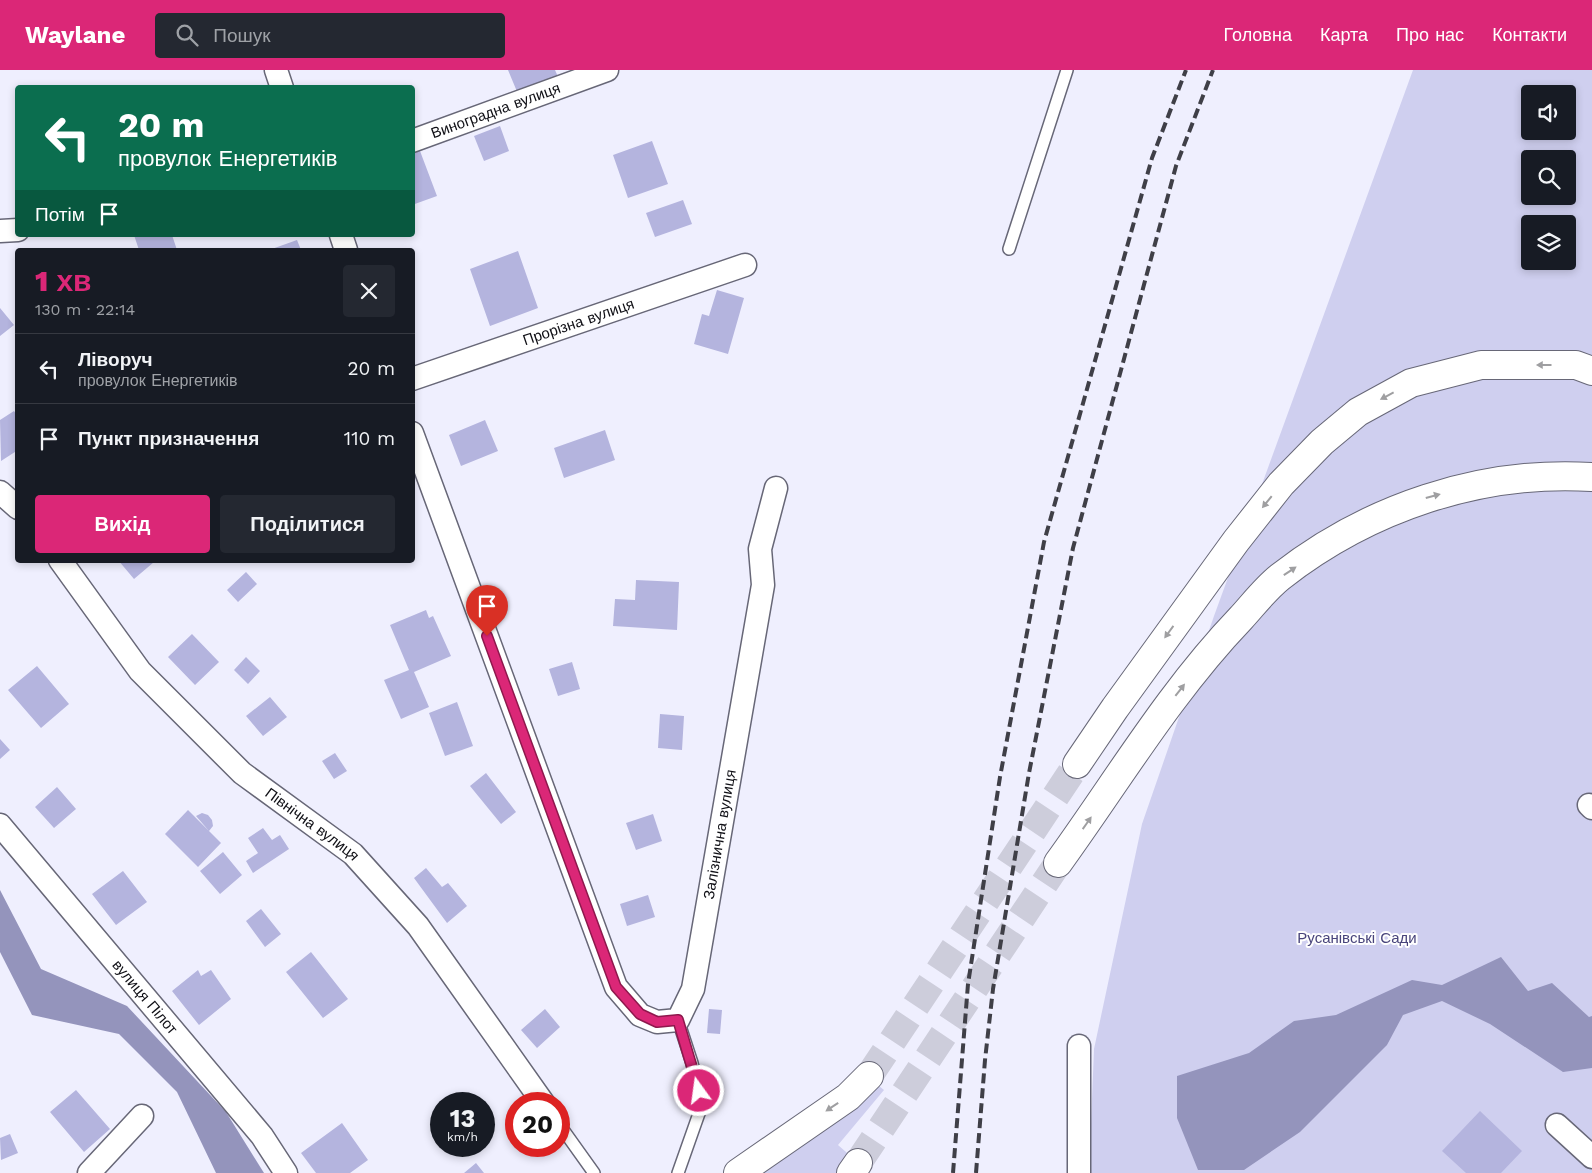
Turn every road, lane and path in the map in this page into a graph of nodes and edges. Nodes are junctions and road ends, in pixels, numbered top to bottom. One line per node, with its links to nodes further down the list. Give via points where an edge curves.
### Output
1 (276, 70): 4 (street)
2 (607, 70): 5 (street, Виноградна вулиця)
3 (1067, 70): 8 (lane)
4 (281, 85)
5 (415, 140)
6 (15, 230): 7 (street)
7 (0, 231)
8 (1009, 249)
9 (745, 265): 11 (street, Прорізна вулиця)
10 (1592, 371): 18 (main road, one-way to 18, via 1576,365 1481,365 1411,383 1358,412 1322,442 1281,484 1236,541)
11 (415, 378)
12 (415, 441): 21 (street, via 616,987 640,1014 657,1022)
13 (1592, 477): 20 (main road, one-way to 13, via 1142,739 1211,650 1279,578 1342,536 1413,502 1485,482 1557,475)
14 (776, 488): 21 (street, Залізнична вулиця, via 760,548 763,585 693,989)
15 (0, 492): 16 (street)
16 (15, 505)
17 (62, 563): 24 (street, Північна вулиця, via 140,671 242,773 353,854 412,919)
18 (1077, 764)
19 (0, 825): 30 (street, вулиця Пілот, via 262,1136)
20 (1058, 863)
21 (678, 1020): 32 (lane, via 702,1105)
22 (1079, 1046): 34 (street)
23 (869, 1076): 33 (main road, one-way to 33, via 848,1097)
24 (535, 1092)
25 (142, 1116): 29 (street)
26 (1557, 1125): 28 (street)
27 (570, 1139): 31 (lane)
28 (1592, 1156)
29 (89, 1173)
30 (286, 1173)
31 (594, 1173)
32 (678, 1173)
33 (738, 1173)
34 (1079, 1173)

